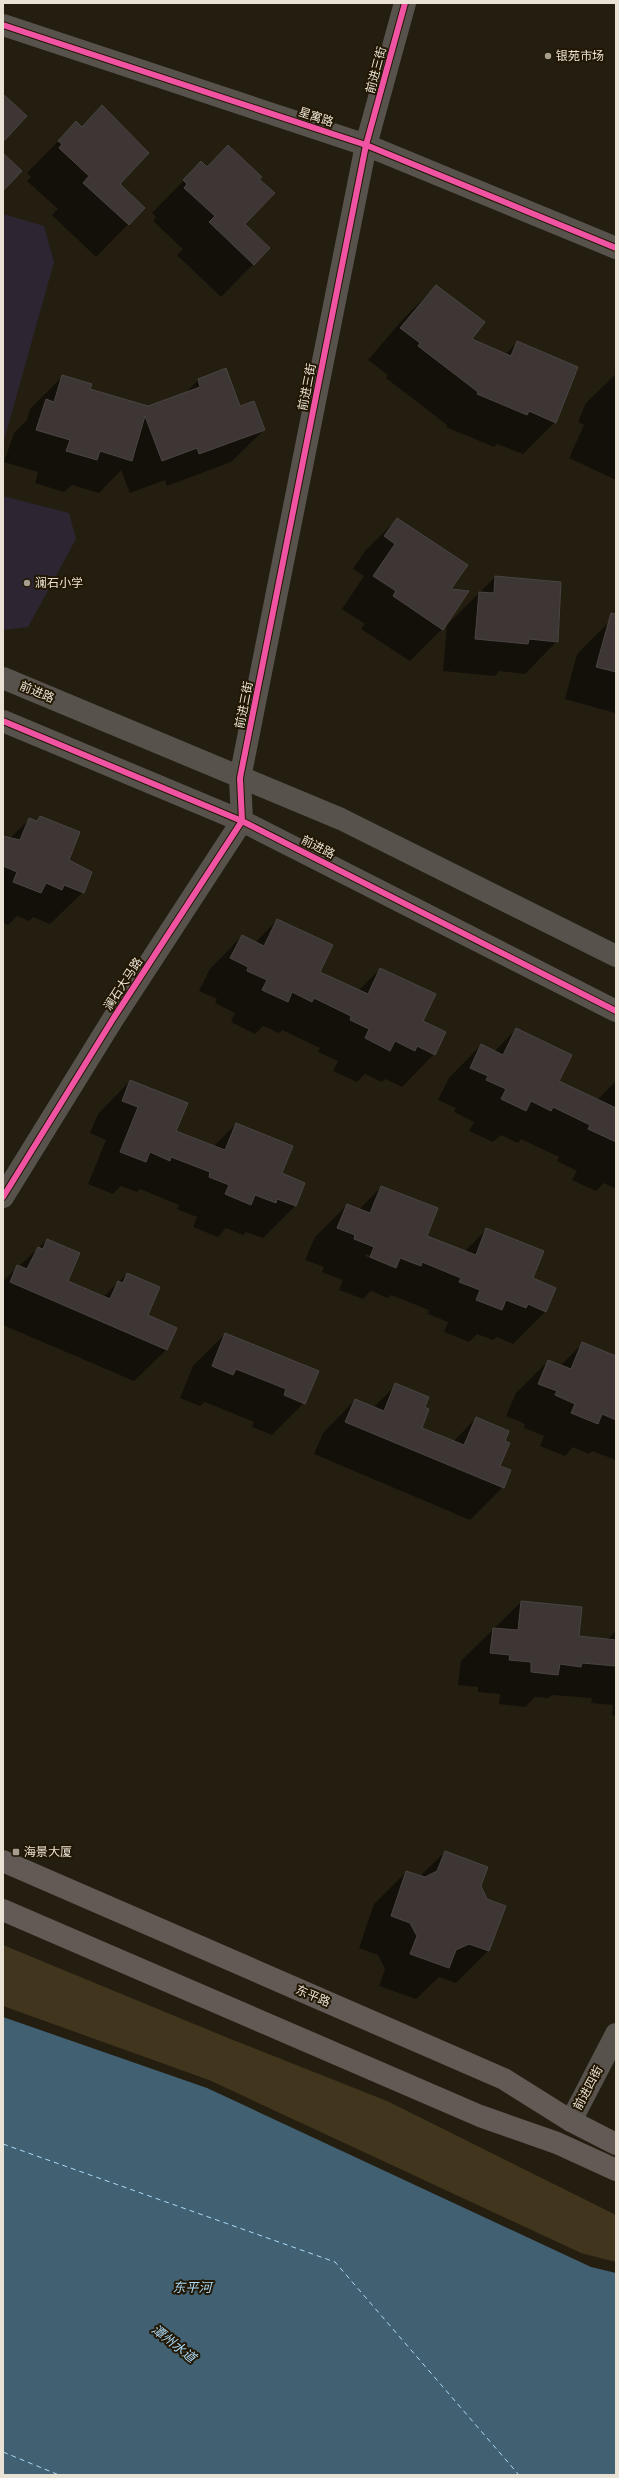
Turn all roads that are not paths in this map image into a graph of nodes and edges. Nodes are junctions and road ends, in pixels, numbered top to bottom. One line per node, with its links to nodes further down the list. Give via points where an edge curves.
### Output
1 (405, 3): 3 (street, 前进三街)
2 (3, 25): 3 (street, 星寓路)
3 (366, 145): 4 (street, 星寓路); 7 (street, 前进三街)
4 (616, 248)
5 (3, 678): 7 (street, 前进路)
6 (3, 721): 8 (street, 前进路)
7 (240, 778): 8 (street); 9 (street, 前进路, via 341,819)
8 (242, 821): 10 (street, 前进路); 11 (street, 澜石大马路, via 113,1019)
9 (616, 956)
10 (616, 1010)
11 (3, 1197)
12 (3, 1861): 15 (main road, 东平路, via 504,2078)
13 (3, 1910): 17 (main road, via 480,2116 557,2143)
14 (616, 2034): 15 (street, 前进四街)
15 (571, 2121): 16 (main road, 东平路)
16 (616, 2144)
17 (616, 2170)

